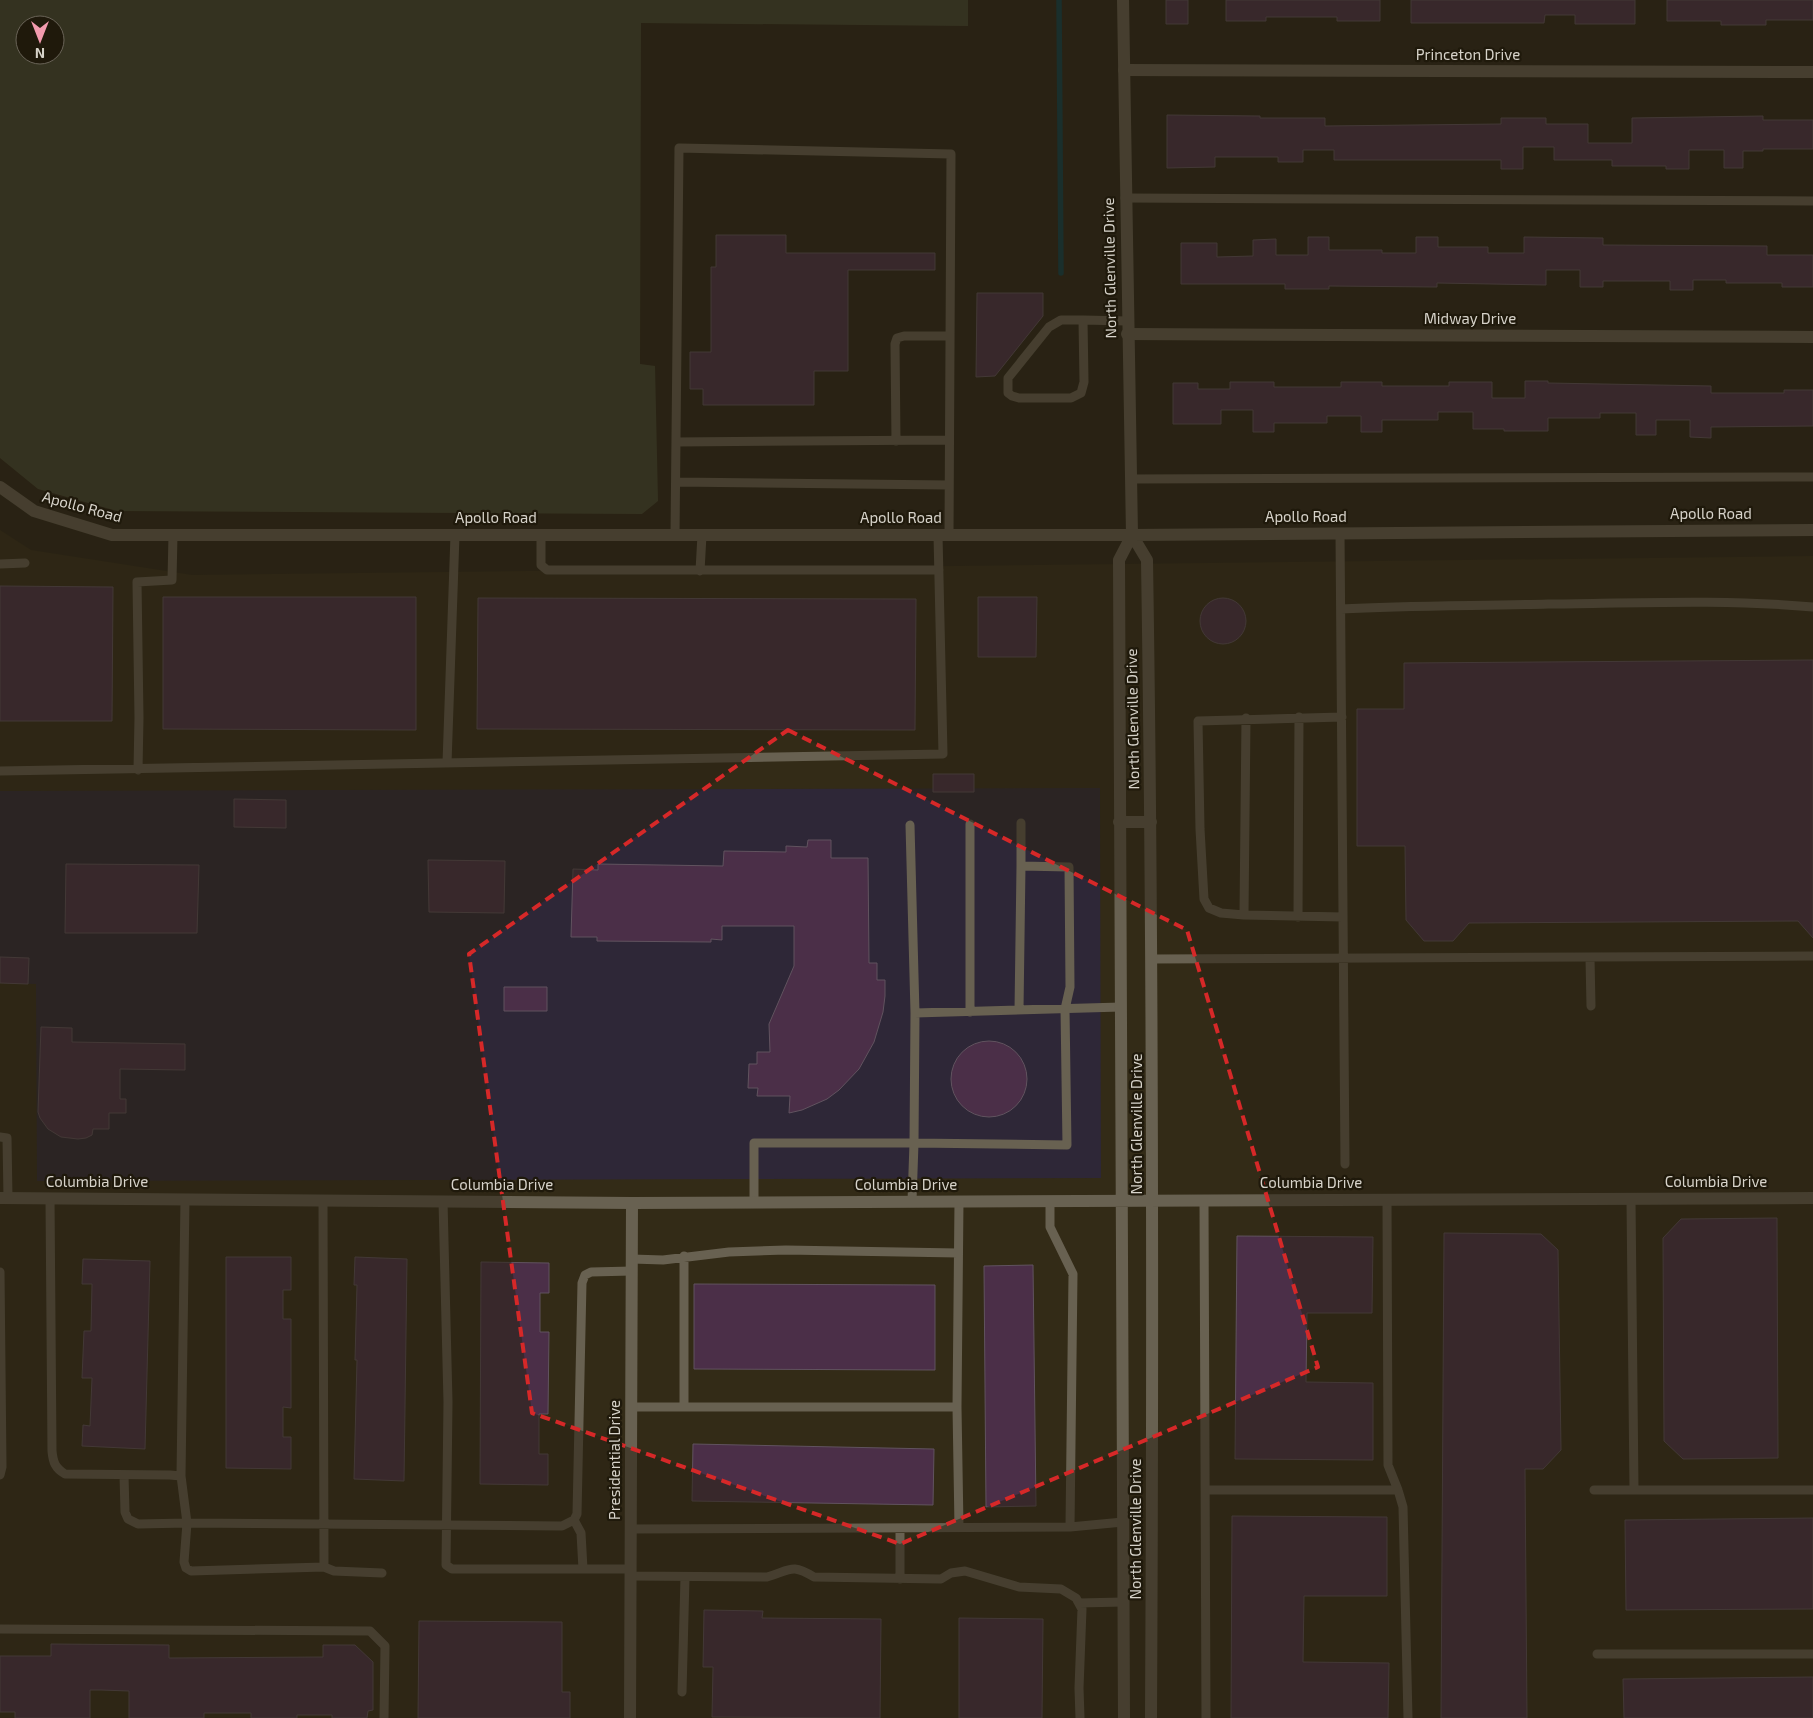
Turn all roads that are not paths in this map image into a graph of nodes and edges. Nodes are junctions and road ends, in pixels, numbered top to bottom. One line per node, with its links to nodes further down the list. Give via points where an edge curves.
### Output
1 (1123, 0): 2 (street, North Glenville Drive)
2 (1124, 70): 3 (street, Princeton Drive); 4 (street, North Glenville Drive)
3 (1813, 72)
4 (1125, 198): 5 (lane); 7 (street, North Glenville Drive)
5 (1813, 201)
6 (1083, 320): 6 (lane, via 1061,320 1049,326 1008,378 1008,393 1019,398 1071,398 1082,393); 7 (lane)
7 (1127, 321): 8 (street, North Glenville Drive)
8 (1127, 334): 10 (street, Midway Drive); 15 (street, North Glenville Drive)
9 (950, 336): 11 (lane); 12 (lane, via 897,338); 13 (lane, via 951,154 679,148)
10 (1813, 337)
11 (949, 440): 12 (lane); 17 (lane)
12 (896, 441): 13 (lane)
13 (676, 442): 16 (lane)
14 (1813, 476): 15 (lane)
15 (1131, 479): 27 (street, North Glenville Drive)
16 (676, 482): 17 (lane); 24 (lane)
17 (949, 485): 26 (lane)
18 (0, 487): 21 (street, Apollo Road, via 34,511 112,535)
19 (1813, 530): 20 (street, Apollo Road)
20 (1340, 533): 27 (street, Apollo Road); 33 (lane)
21 (173, 535): 22 (street, Apollo Road); 38 (lane, via 172,580 137,582)
22 (454, 535): 23 (street, Apollo Road); 37 (lane)
23 (541, 535): 24 (street, Apollo Road); 31 (lane, via 541,565 547,570)
24 (675, 535): 25 (street, Apollo Road)
25 (702, 535): 26 (street, Apollo Road); 31 (lane)
26 (944, 535): 27 (street, Apollo Road); 30 (lane)
27 (1132, 535): 40 (street, North Glenville Drive, via 1119,560); 41 (street, North Glenville Drive, via 1147,560)
28 (25, 563): 29 (lane)
29 (0, 564)
30 (939, 570): 31 (lane); 37 (lane, via 943,754)
31 (700, 571)
32 (1813, 606): 33 (lane, via 1678,602)
33 (1341, 609): 34 (lane)
34 (1342, 716): 36 (lane); 48 (lane)
35 (1246, 718): 36 (lane); 46 (lane); 46 (lane, via 1198,720 1204,899 1209,908 1221,913)
36 (1299, 718): 47 (lane)
37 (446, 763): 38 (lane)
38 (138, 770): 39 (lane)
39 (0, 772)
40 (1119, 822): 41 (street); 54 (street, North Glenville Drive)
41 (1151, 822): 51 (street, North Glenville Drive)
42 (1021, 823): 45 (lane)
43 (970, 824): 57 (lane)
44 (910, 825): 58 (lane)
45 (1021, 866): 55 (lane, via 1069,866 1070,986); 56 (lane)
46 (1244, 915): 47 (lane)
47 (1298, 917): 48 (lane)
48 (1343, 917): 52 (lane)
49 (1813, 956): 50 (lane)
50 (1590, 958): 52 (lane); 53 (lane)
51 (1152, 959): 52 (lane); 69 (street, North Glenville Drive)
52 (1343, 959): 61 (lane)
53 (1591, 1006)
54 (1121, 1007): 55 (lane); 73 (street, North Glenville Drive)
55 (1065, 1009): 56 (lane); 60 (lane, via 1067,1145)
56 (1019, 1010): 57 (lane)
57 (970, 1012): 58 (lane)
58 (915, 1014): 60 (lane)
59 (0, 1137): 62 (lane, via 8,1138)
60 (914, 1143): 74 (lane, via 754,1143); 75 (lane)
61 (1345, 1164)
62 (4, 1198): 63 (street, Columbia Drive)
63 (50, 1198): 65 (street, Columbia Drive); 85 (lane, via 54,1464 65,1474)
64 (1813, 1198): 67 (street, Columbia Drive)
65 (185, 1199): 68 (street, Columbia Drive); 87 (lane)
66 (1386, 1199): 67 (street, Columbia Drive); 70 (street, Columbia Drive); 89 (lane, via 1388,1465)
67 (1631, 1199): 91 (lane)
68 (323, 1200): 71 (street, Columbia Drive); 96 (lane)
69 (1153, 1200): 70 (street, Columbia Drive); 73 (street, Columbia Drive); 118 (street, North Glenville Drive)
70 (1204, 1200): 88 (lane)
71 (443, 1201): 77 (street, Columbia Drive); 97 (lane, via 448,1402)
72 (1050, 1201): 73 (street, Columbia Drive); 76 (street, Columbia Drive); 98 (lane, via 1050,1227 1073,1274)
73 (1122, 1201): 94 (street, North Glenville Drive)
74 (754, 1202): 75 (street, Columbia Drive); 77 (street, Columbia Drive)
75 (912, 1202): 76 (street, Columbia Drive)
76 (959, 1202): 78 (lane)
77 (632, 1203): 80 (street, Presidential Drive)
78 (958, 1254): 79 (lane, via 786,1250); 83 (lane)
79 (684, 1256): 80 (lane); 82 (lane)
80 (632, 1265): 84 (street, Presidential Drive); 93 (lane, via 590,1272 582,1283 577,1514)
81 (0, 1272): 86 (lane)
82 (684, 1407): 83 (lane); 84 (lane)
83 (957, 1407): 100 (lane)
84 (631, 1408): 101 (street, Presidential Drive)
85 (124, 1474): 87 (lane); 95 (lane, via 128,1519 138,1524)
86 (0, 1475)
87 (181, 1476): 95 (lane)
88 (1205, 1490): 89 (lane); 119 (lane)
89 (1398, 1490): 120 (lane, via 1403,1507)
90 (1594, 1490): 91 (lane)
91 (1634, 1490): 92 (lane)
92 (1813, 1490)
93 (574, 1520): 97 (lane, via 562,1526); 103 (lane, via 581,1533)
94 (1123, 1522): 98 (lane); 108 (street, North Glenville Drive)
95 (187, 1523): 96 (lane); 102 (lane, via 184,1562 191,1571)
96 (322, 1523): 97 (lane); 102 (lane)
97 (446, 1525): 103 (lane, via 446,1565 452,1569)
98 (1070, 1527): 100 (lane)
99 (900, 1528): 100 (lane); 101 (lane); 107 (lane)
100 (959, 1528)
101 (630, 1529): 104 (street, Presidential Drive)
102 (324, 1567): 105 (lane, via 334,1571)
103 (582, 1569): 104 (lane)
104 (630, 1572): 106 (lane); 115 (street, Presidential Drive)
105 (382, 1573)
106 (685, 1577): 107 (lane, via 767,1577 796,1568 814,1577); 113 (lane)
107 (900, 1579): 109 (lane, via 941,1579 951,1573 965,1571 1019,1587 1061,1589)
108 (1123, 1602): 109 (lane); 117 (street, North Glenville Drive)
109 (1079, 1603): 116 (lane, via 1082,1609)
110 (0, 1629): 114 (lane, via 370,1631 385,1646)
111 (1597, 1654): 112 (lane)
112 (1813, 1654)
113 (682, 1692)
114 (384, 1718)
115 (630, 1718)
116 (1080, 1718)
117 (1124, 1718)
118 (1151, 1718)
119 (1206, 1718)
120 (1408, 1718)

